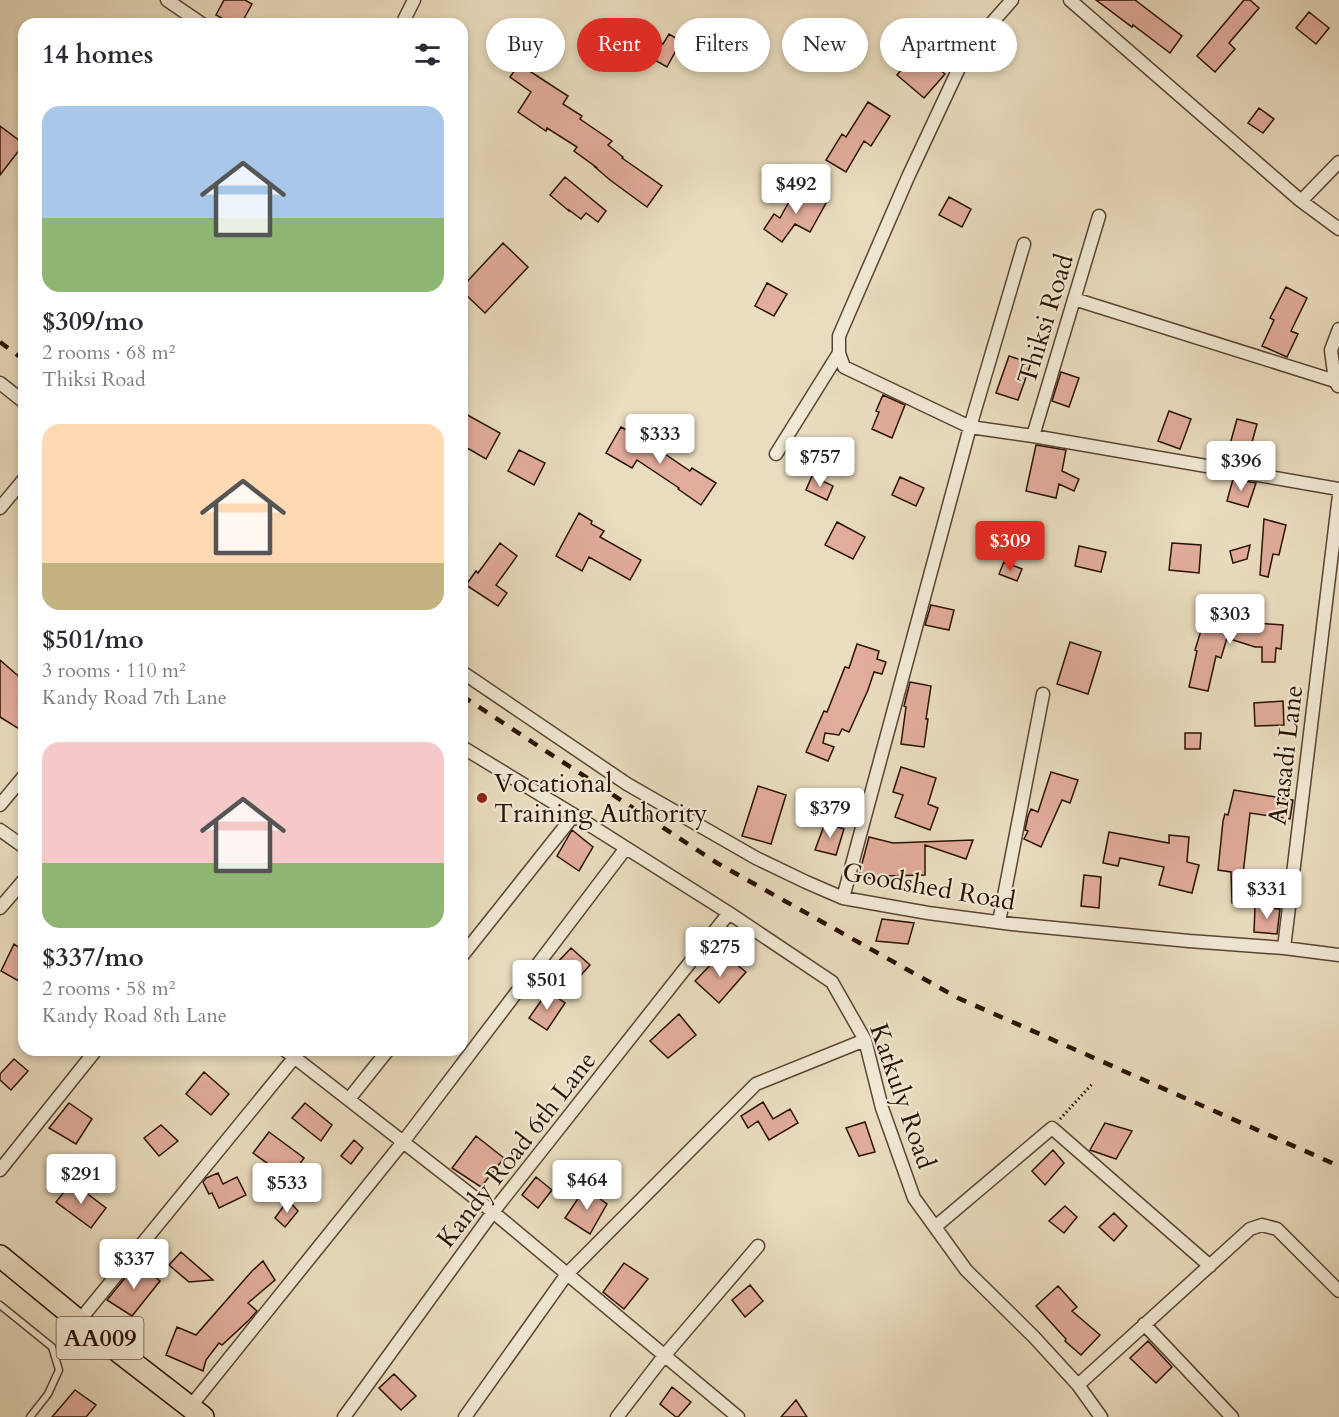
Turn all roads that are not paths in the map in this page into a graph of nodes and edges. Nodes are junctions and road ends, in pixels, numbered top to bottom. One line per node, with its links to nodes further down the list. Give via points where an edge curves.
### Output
1 (167, 0): 5 (street)
2 (414, 0): 6 (street)
3 (1012, 0): 14 (street, via 967,51 839,336)
4 (1070, 0): 8 (street)
5 (193, 18)
6 (405, 18)
7 (1339, 162): 8 (street)
8 (1301, 201): 10 (street)
9 (1099, 216): 12 (street, Thiksi Road)
10 (1339, 229)
11 (1024, 244): 18 (street)
12 (1074, 299): 16 (street); 19 (street, Thiksi Road)
13 (1339, 329): 16 (street, via 1331,350)
14 (839, 353): 18 (street, via 844,367); 20 (street)
15 (0, 383): 17 (street)
16 (1337, 384)
17 (18, 397)
18 (970, 427): 19 (street); 35 (street)
19 (1034, 436): 22 (street)
20 (776, 454)
21 (18, 486): 24 (street)
22 (1339, 489)
23 (1339, 495): 40 (street, Arasadi Lane)
24 (0, 508)
25 (468, 676): 35 (street, Goodshed Road, via 627,784 756,858)
26 (1043, 694): 38 (street)
27 (468, 751): 30 (street, Katkuly Road)
28 (18, 783): 29 (street)
29 (0, 805)
30 (574, 814): 33 (street, Katkuly Road); 39 (street)
31 (0, 830): 32 (street)
32 (18, 843)
33 (626, 848): 37 (street, Katkuly Road); 48 (street)
34 (18, 887): 36 (street)
35 (843, 898): 38 (street, Goodshed Road)
36 (0, 908)
37 (729, 913): 42 (street, Katkuly Road, via 832,982); 50 (street, Kandy Road 6th Lane)
38 (999, 922): 40 (street, Goodshed Road)
39 (468, 948)
40 (1284, 948): 41 (street, Goodshed Road)
41 (1339, 955)
42 (865, 1040): 51 (street, Katkuly Road, via 882,1108 914,1198); 55 (street, via 756,1084)
43 (91, 1056): 49 (street)
44 (288, 1056): 58 (street)
45 (293, 1056): 47 (street)
46 (383, 1056): 47 (street)
47 (349, 1099): 48 (street)
48 (403, 1142): 50 (street); 62 (street)
49 (0, 1170)
50 (493, 1212): 55 (street); 64 (street, Kandy Road 6th Lane)
51 (935, 1227): 54 (street, via 1052,1128); 61 (street, Katkuly Road, via 966,1270)
52 (758, 1246): 60 (street)
53 (0, 1256): 58 (highway, AA009)
54 (1210, 1266): 56 (street, via 1250,1229 1262,1225 1277,1229); 59 (street)
55 (567, 1275): 60 (street); 65 (street)
56 (1339, 1291)
57 (0, 1305): 63 (lane, via 52,1347 59,1370 48,1394)
58 (79, 1321): 62 (highway, AA009)
59 (1144, 1324): 61 (street); 69 (street)
60 (664, 1356): 66 (street); 67 (street)
61 (1078, 1385): 68 (street, Katkuly Road)
62 (196, 1412)
63 (30, 1417)
64 (344, 1417)
65 (465, 1417)
66 (617, 1417)
67 (738, 1417)
68 (1101, 1417)
69 (1232, 1417)

